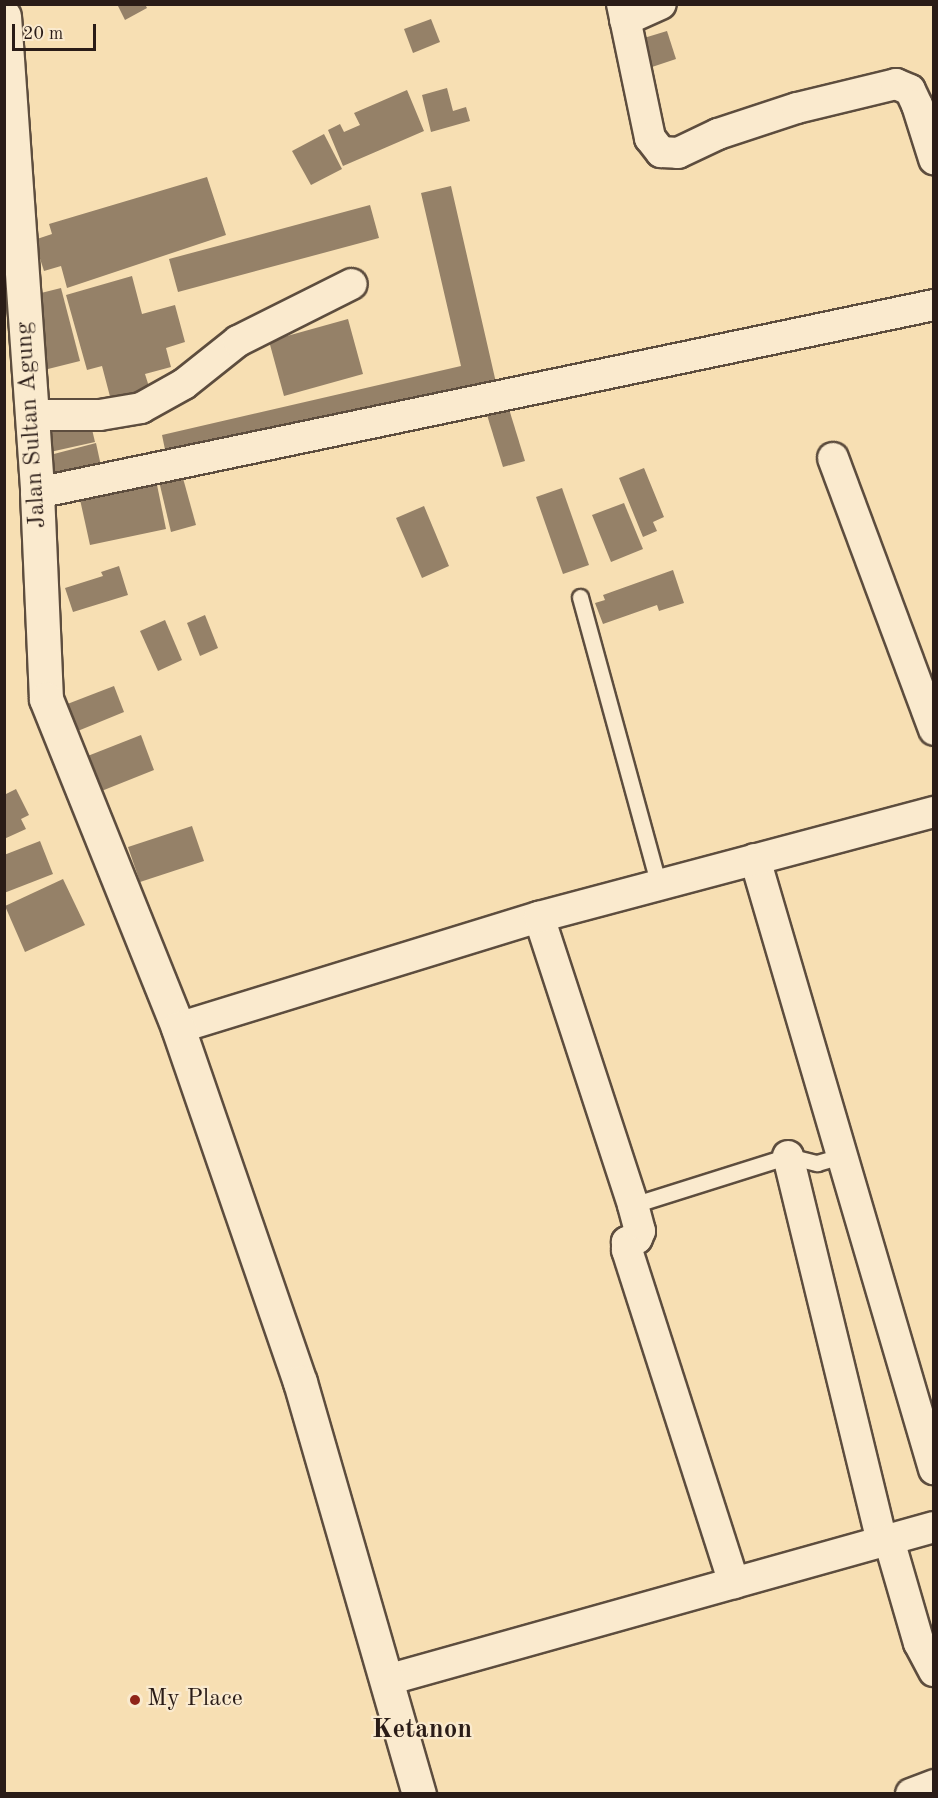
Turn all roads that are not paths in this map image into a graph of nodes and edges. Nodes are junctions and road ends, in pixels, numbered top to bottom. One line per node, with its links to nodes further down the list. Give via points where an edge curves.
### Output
1 (661, 4): 2 (street)
2 (623, 12): 4 (street, via 650,138 661,152 678,153 718,134 797,108 896,84 910,90)
3 (4, 16): 7 (street, Jalan Sultan Agung)
4 (933, 159)
5 (352, 284): 7 (street, via 238,341 184,384 141,408 100,415)
6 (933, 305): 9 (street)
7 (32, 416): 9 (street, Jalan Sultan Agung)
8 (833, 458): 11 (street)
9 (37, 493): 16 (street, Jalan Sultan Agung, via 46,699)
10 (580, 597): 14 (lane)
11 (933, 730)
12 (933, 812): 13 (street)
13 (755, 860): 14 (street); 18 (street)
14 (659, 885): 15 (street)
15 (539, 917): 16 (street); 19 (street)
16 (178, 1028): 25 (street, Jalan Sultan Agung, via 300,1382)
17 (788, 1156): 18 (lane, via 817,1163); 19 (lane); 22 (street)
18 (842, 1156): 20 (street)
19 (633, 1204): 23 (street, via 640,1231 637,1238 627,1242 627,1250)
20 (933, 1469)
21 (933, 1527): 22 (street)
22 (885, 1541): 23 (street); 24 (street, via 919,1643)
23 (734, 1583): 25 (street)
24 (933, 1671)
25 (387, 1680): 27 (street, Jalan Sultan Agung)
26 (933, 1785): 28 (street)
27 (419, 1794)
28 (911, 1794)

